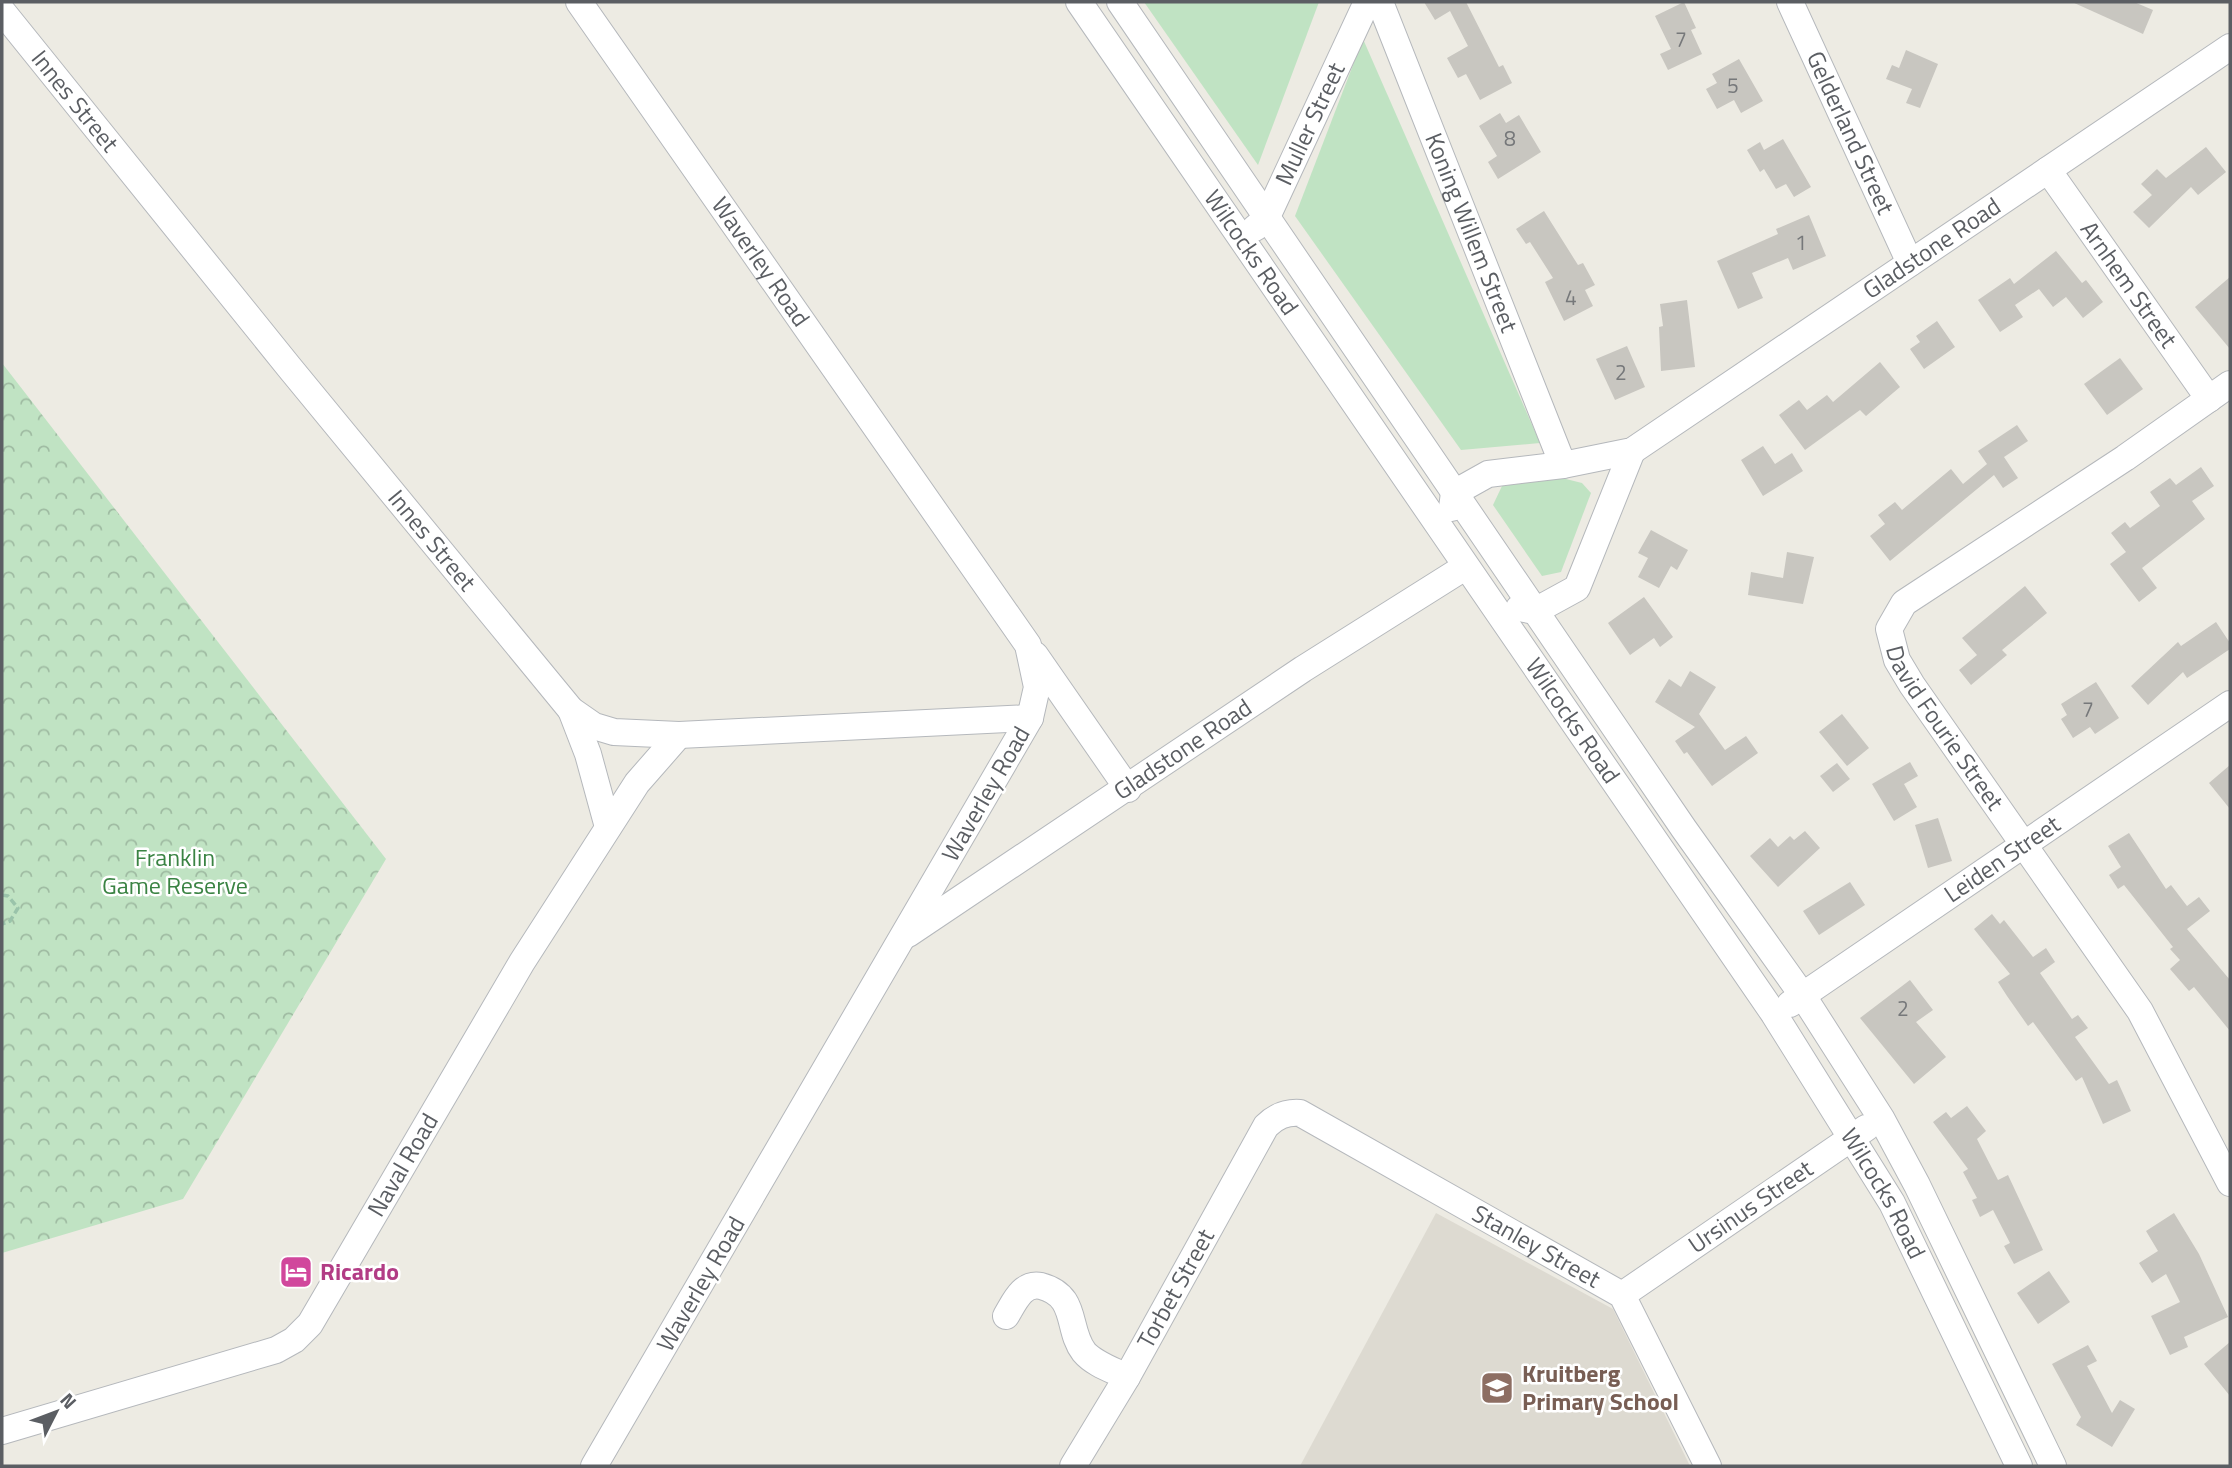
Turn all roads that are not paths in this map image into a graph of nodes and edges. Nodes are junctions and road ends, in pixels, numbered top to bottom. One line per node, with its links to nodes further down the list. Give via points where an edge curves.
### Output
1 (579, 2): 21 (street, Waverley Road)
2 (1079, 2): 11 (street, Wilcocks Road)
3 (1120, 2): 10 (street, Wilcocks Road)
4 (1367, 2): 10 (street, Muller Street)
5 (1380, 2): 15 (street, Koning Willem Street)
6 (1790, 2): 12 (street, Gelderland Street)
7 (2, 11): 23 (street, Innes Street)
8 (2230, 47): 9 (street, Gladstone Road)
9 (2048, 170): 12 (street, Gladstone Road); 13 (street, Arnhem Street)
10 (1266, 219): 11 (street, Muller Street); 16 (street, Wilcocks Road)
11 (1242, 239): 17 (street, Wilcocks Road)
12 (1910, 263): 14 (street, Gladstone Road)
13 (2220, 391): 29 (street, David Fourie Street, via 1904,603 1895,614 1889,629 1897,660)
14 (1632, 451): 15 (street, Gladstone Road); 20 (street, via 1577,587)
15 (1563, 465): 16 (street, Gladstone Road, via 1488,474)
16 (1454, 493): 17 (street); 20 (street, Wilcocks Road)
17 (1446, 540): 18 (street, Wilcocks Road)
18 (1465, 567): 19 (street, Wilcocks Road); 26 (street, Gladstone Road, via 1303,669)
19 (1492, 604): 20 (street); 30 (street, Wilcocks Road)
20 (1535, 611): 28 (street, Wilcocks Road)
21 (1028, 645): 24 (street, Waverley Road, via 1037,687); 26 (street)
22 (2230, 704): 29 (street, Leiden Street)
23 (571, 710): 25 (street, Innes Street, via 594,726 614,732); 27 (street)
24 (1030, 718): 25 (street, Innes Street); 31 (street, Waverley Road)
25 (679, 735): 27 (street, Naval Road, via 637,783)
26 (1128, 789): 31 (street, Gladstone Road)
27 (608, 827): 41 (street, Naval Road, via 522,962 310,1324 294,1340 276,1350)
28 (1684, 828): 30 (street); 32 (street, Wilcocks Road)
29 (2022, 845): 32 (street, Leiden Street); 37 (street, David Fourie Street, via 2140,1011)
30 (1660, 847): 33 (street, Wilcocks Road)
31 (903, 938): 44 (street, Waverley Road)
32 (1802, 996): 33 (street, Leiden Street); 35 (street, Wilcocks Road)
33 (1774, 1014): 36 (street, Wilcocks Road)
34 (1282, 1114): 38 (street, Stanley Street, via 1300,1113); 40 (street, Torbet Street, via 1266,1126)
35 (1881, 1118): 36 (street, Ursinus Street); 42 (street, Wilcocks Road)
36 (1852, 1138): 38 (street, Ursinus Street); 43 (street, Wilcocks Road, via 1892,1203)
37 (2230, 1183)
38 (1622, 1295): 46 (street, Stanley Street)
39 (1006, 1316): 40 (street, via 1026,1288 1046,1287 1067,1305 1084,1352)
40 (1127, 1377): 45 (street, Torbet Street)
41 (2, 1431)
42 (2040, 1440): 43 (street); 47 (street, Wilcocks Road)
43 (2016, 1460)
44 (594, 1466)
45 (1073, 1466)
46 (1708, 1466)
47 (2053, 1466)

